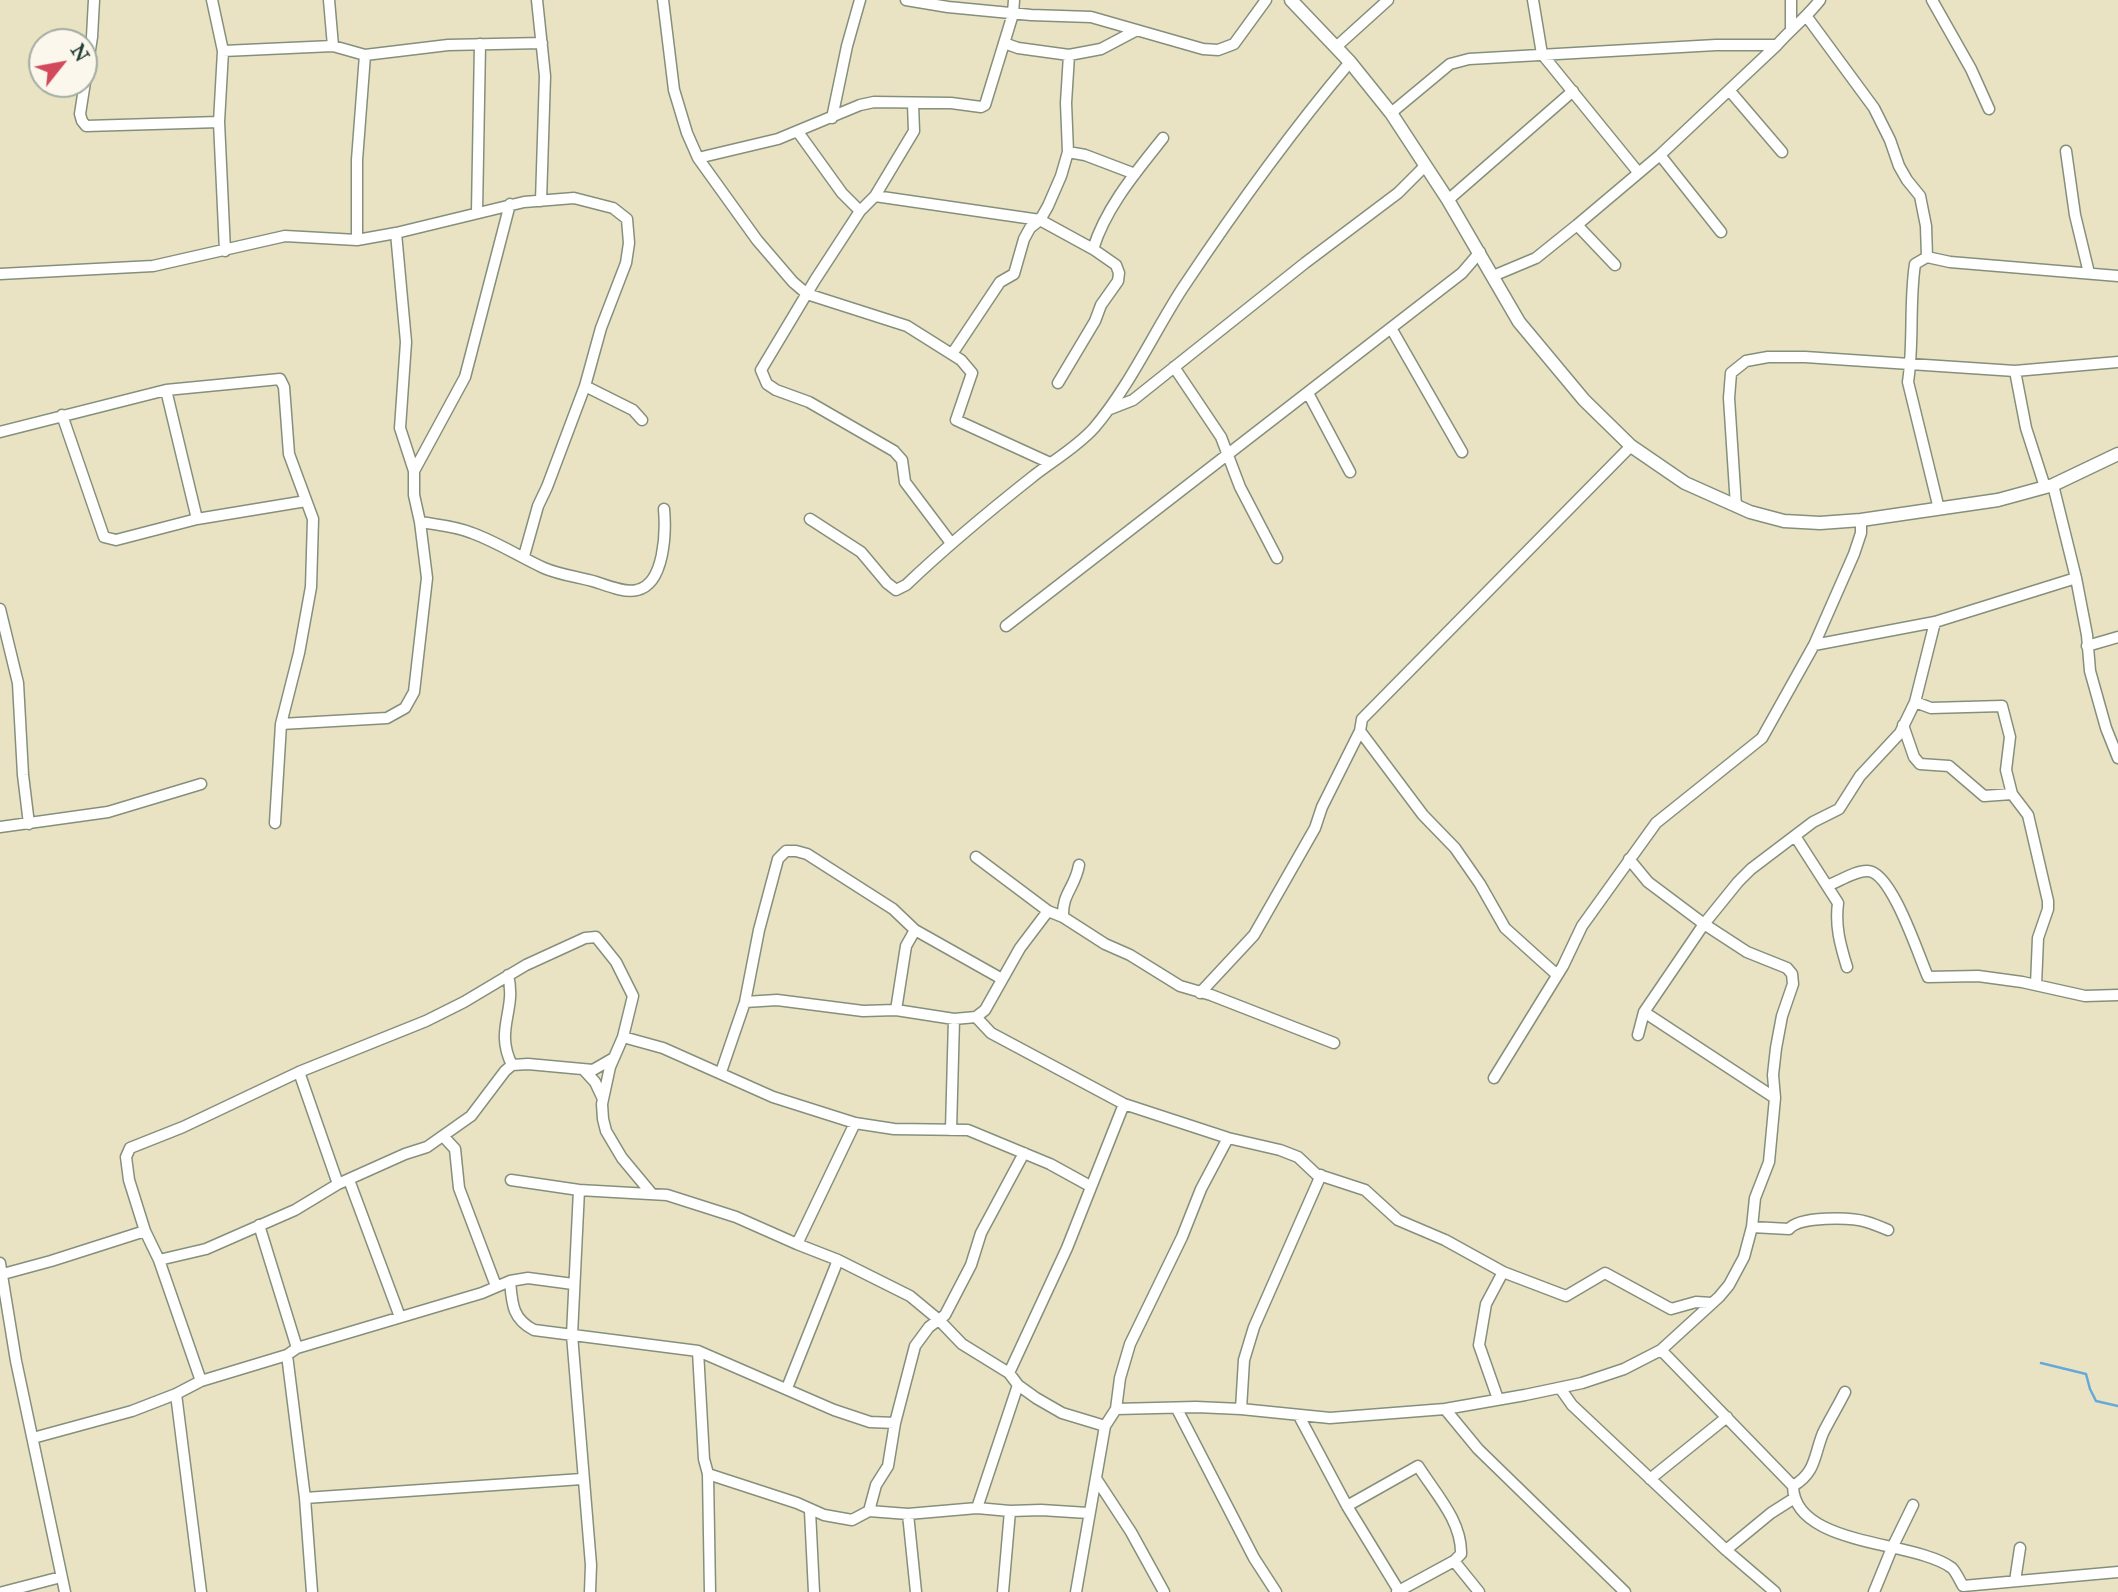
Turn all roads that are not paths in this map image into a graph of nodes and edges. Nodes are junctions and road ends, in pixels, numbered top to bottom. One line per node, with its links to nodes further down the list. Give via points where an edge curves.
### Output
1 (94, 0): 37 (street, via 80,114 86,125)
2 (212, 0): 26 (street)
3 (329, 0): 24 (street)
4 (537, 0): 20 (street)
5 (663, 0): 44 (street, via 674,90)
6 (860, 0): 36 (street)
7 (906, 0): 16 (street)
8 (1014, 0): 16 (street)
9 (1266, 0): 18 (street, via 1234,44 1225,49 1203,49)
10 (1291, 0): 25 (street)
11 (1388, 0): 25 (street)
12 (1533, 0): 27 (street)
13 (1791, 0): 19 (street)
14 (1820, 0): 17 (street)
15 (1932, 0): 34 (street)
16 (1013, 14): 18 (street, via 1091,17); 21 (street)
17 (1807, 17): 19 (street); 62 (street, via 1874,108 1899,166 1920,196)
18 (1137, 30): 29 (street, via 1101,49)
19 (1791, 30): 23 (street)
20 (542, 43): 22 (street); 50 (street)
21 (1004, 43): 29 (street); 33 (street, via 985,105)
22 (480, 44): 28 (street); 53 (street)
23 (1777, 45): 27 (street); 31 (street)
24 (333, 46): 26 (street); 28 (street)
25 (1336, 47): 30 (street)
26 (223, 51): 37 (street)
27 (1542, 54): 32 (street); 35 (street, via 1450,64)
28 (365, 55): 58 (street)
29 (1069, 55): 41 (street)
30 (1350, 62): 35 (street); 79 (street, via 1214,242)
31 (1729, 90): 42 (street); 43 (street)
32 (1573, 91): 46 (street); 49 (street)
33 (913, 104): 36 (street, via 874,102); 48 (street, via 914,131)
34 (1989, 109)
35 (1391, 113): 45 (street)
36 (832, 118): 38 (street)
37 (219, 122): 60 (street)
38 (798, 132): 44 (street); 52 (street)
39 (1163, 138): 47 (street)
40 (2066, 151): 64 (street)
41 (1068, 152): 47 (street); 54 (street)
42 (1782, 152)
43 (1660, 155): 46 (street); 56 (street)
44 (698, 158): 68 (street, via 757,240)
45 (1426, 166): 49 (street); 73 (street)
46 (1638, 172): 55 (street)
47 (1135, 174): 59 (street, via 1104,221)
48 (875, 196): 52 (street); 54 (street)
49 (1448, 200): 61 (street)
50 (541, 201): 51 (street); 76 (street, via 574,198 613,208 627,219 626,263)
51 (510, 204): 53 (street); 88 (street, via 465,377)
52 (860, 211): 68 (street)
53 (477, 212): 57 (street)
54 (1040, 220): 59 (street); 70 (street, via 1024,239 1014,274 999,282)
55 (1577, 225): 63 (street); 66 (street, via 1536,258)
56 (1721, 232)
57 (396, 233): 58 (street); 88 (street, via 406,342 400,428)
58 (357, 240): 60 (street, via 285,236)
59 (1093, 249): 75 (street, via 1116,265 1118,281)
60 (225, 251): 65 (street, via 153,266)
61 (1479, 252): 66 (street); 69 (street, via 1462,273)
62 (1927, 257): 64 (street); 72 (street, via 1915,264)
63 (1615, 265)
64 (2089, 273): 67 (street)
65 (0, 274)
66 (1493, 276): 83 (street, via 1519,323)
67 (2118, 276)
68 (807, 294): 70 (street, via 907,326); 99 (street, via 761,370 767,384 809,402 894,451 902,460 905,482)
69 (1391, 328): 78 (street); 84 (street)
70 (951, 354): 87 (street, via 972,373 956,421)
71 (2118, 362): 74 (street)
72 (1911, 364): 74 (street); 92 (street, via 1758,358 1731,373); 94 (street, via 1908,382)
73 (1174, 367): 79 (street, via 1133,400); 86 (street, via 1221,437)
74 (2015, 371): 90 (street, via 2026,428)
75 (1058, 383)
76 (585, 386): 81 (street, via 634,410); 100 (street, via 538,506)
77 (166, 390): 80 (street); 91 (street, via 280,379 289,454); 95 (street)
78 (1308, 393): 86 (street); 89 (street)
79 (1109, 409): 87 (street, via 1083,438)
80 (62, 415): 82 (street); 95 (street, via 104,537 116,540)
81 (642, 420)
82 (0, 432)
83 (1630, 446): 92 (street, via 1685,483); 112 (street, via 1362,719)
84 (1462, 452)
85 (2118, 453): 90 (street)
86 (1228, 456): 101 (street); 105 (street)
87 (1050, 463): 99 (street)
88 (414, 471): 98 (street)
89 (1350, 472)
90 (2049, 486): 94 (street); 102 (street)
91 (306, 501): 95 (street); 110 (street, via 313,519 311,587)
92 (1736, 506): 97 (street, via 1784,522)
93 (664, 509): 100 (street, via 666,536 657,569 652,580 637,590 617,589 545,568)
94 (1939, 509): 97 (street)
95 (197, 519)
96 (810, 519): 99 (street, via 861,552 896,590)
97 (1861, 520): 107 (street, via 1854,554)
98 (420, 522): 100 (street, via 458,528); 110 (street, via 427,578 414,692 405,708 387,718)
99 (951, 543)
100 (524, 556)
101 (1277, 558)
102 (2076, 578): 104 (street); 108 (street)
103 (0, 609): 117 (street, via 18,683)
104 (1935, 622): 107 (street); 109 (street)
105 (1006, 626)
106 (2118, 637): 108 (street)
107 (1814, 645): 121 (street, via 1762,738 1656,823)
108 (2087, 646): 113 (street, via 2093,682)
109 (1914, 702): 111 (street); 115 (street, via 1930,708 2002,706 2010,737 2006,770)
110 (281, 724): 116 (street)
111 (1903, 725): 115 (street, via 1913,757 1920,764 1949,766 1984,796); 119 (street, via 1839,809)
112 (1360, 731): 129 (street, via 1455,848 1505,928); 133 (street, via 1315,828 1254,935)
113 (2118, 758)
114 (201, 784): 117 (street, via 108,812)
115 (2012, 794): 132 (street, via 2028,815 2048,901 2038,937)
116 (275, 823)
117 (29, 824): 118 (street)
118 (0, 827)
119 (1795, 836): 123 (street); 126 (street, via 1751,869)
120 (976, 857): 124 (street)
121 (1629, 859): 126 (street, via 1647,883); 129 (street, via 1582,926)
122 (1079, 865): 125 (street, via 1064,899)
123 (1827, 886): 128 (street, via 1838,902 1836,922); 132 (street, via 1863,871 1877,874 1918,946 1928,977 1978,976)
124 (1048, 911): 125 (street); 131 (street)
125 (1063, 917): 133 (street, via 1180,986)
126 (1704, 924): 137 (street); 149 (street, via 1792,974 1776,1048)
127 (915, 930): 131 (street); 135 (street, via 893,909 807,854 786,851 778,859); 136 (street, via 906,946)
128 (1847, 967)
129 (1556, 974): 148 (street)
130 (508, 975): 141 (street, via 596,937 616,961 633,996); 144 (street, via 511,996 504,1037); 146 (street, via 426,1021)
131 (1002, 979): 138 (street)
132 (2036, 985): 134 (street, via 2085,996)
133 (1200, 993): 142 (street)
134 (2118, 995)
135 (745, 1002): 136 (street, via 777,1000 863,1011); 147 (street)
136 (895, 1010): 139 (street)
137 (1644, 1012): 140 (street); 149 (street)
138 (976, 1017): 139 (street); 151 (street, via 991,1033)
139 (954, 1018): 153 (street)
140 (1638, 1035)
141 (623, 1037): 143 (street); 147 (street)
142 (1334, 1044)
143 (612, 1059): 145 (street); 150 (street)
144 (512, 1065): 145 (street); 154 (street, via 471,1116)
145 (584, 1070): 150 (street)
146 (299, 1072): 159 (street); 166 (street, via 130,1148 126,1157 129,1180)
147 (721, 1072): 152 (street, via 773,1097)
148 (1494, 1078)
149 (1775, 1098): 164 (street, via 1769,1162 1755,1198)
150 (603, 1099): 162 (street, via 606,1131)
151 (1124, 1104): 155 (street); 160 (street)
152 (855, 1123): 153 (street); 167 (street)
153 (951, 1130): 156 (street, via 968,1130)
154 (443, 1136): 159 (street); 174 (street, via 455,1149 459,1188)
155 (1228, 1138): 157 (street, via 1298,1157); 190 (street, via 1130,1345)
156 (1024, 1153): 160 (street); 177 (street, via 981,1233 971,1265)
157 (1321, 1175): 171 (street, via 1365,1190 1398,1220); 192 (street, via 1254,1327 1244,1360)
158 (511, 1180): 161 (street)
159 (344, 1182): 163 (street); 176 (street)
160 (1090, 1186): 182 (street, via 1067,1248)
161 (579, 1190): 162 (street); 173 (street)
162 (652, 1194): 167 (street, via 719,1210)
163 (260, 1225): 169 (street, via 206,1249); 181 (street)
164 (1752, 1227): 165 (street, via 1789,1229 1824,1220 1864,1221); 175 (street, via 1745,1257)
165 (1888, 1230)
166 (145, 1231): 169 (street); 170 (street, via 51,1261)
167 (797, 1244): 168 (street)
168 (838, 1259): 177 (street, via 910,1296); 185 (street)
169 (159, 1260): 183 (street)
170 (1, 1268): 198 (street)
171 (1503, 1272): 175 (street, via 1566,1296 1605,1273 1671,1308); 189 (street, via 1486,1304 1479,1345)
172 (510, 1281): 173 (street, via 528,1278); 174 (street); 178 (street, via 511,1308 527,1327)
173 (573, 1284): 178 (street)
174 (496, 1286): 176 (street)
175 (1712, 1303): 179 (street)
176 (400, 1317): 181 (street)
177 (939, 1320): 182 (street, via 962,1344); 196 (street, via 915,1346)
178 (572, 1335): 180 (street); 200 (street)
179 (1661, 1350): 186 (street, via 1624,1369); 195 (street)
180 (698, 1351): 185 (street); 199 (street)
181 (292, 1352): 183 (street); 204 (street)
182 (1009, 1373): 184 (street)
183 (201, 1381): 188 (street)
184 (1018, 1385): 197 (street, via 1062,1413); 208 (street)
185 (787, 1388): 196 (street, via 849,1416)
186 (1560, 1388): 189 (street); 201 (street)
187 (1845, 1392): 203 (street, via 1811,1469)
188 (176, 1394): 198 (street); 225 (street)
189 (1498, 1399): 193 (street)
190 (1116, 1409): 191 (street); 197 (street)
191 (1177, 1409): 192 (street); 234 (street)
192 (1241, 1409): 194 (street)
193 (1444, 1409): 194 (street); 236 (street, via 1478,1449)
194 (1299, 1416): 207 (street)
195 (1727, 1417): 201 (street); 203 (street)
196 (895, 1423): 210 (street, via 888,1465)
197 (1105, 1426): 202 (street)
198 (33, 1438): 219 (street)
199 (708, 1474): 209 (street); 228 (street)
200 (582, 1479): 204 (street); 227 (street)
201 (1650, 1479): 216 (street)
202 (1097, 1480): 212 (street); 233 (street)
203 (1793, 1486): 205 (street)
204 (305, 1498): 226 (street)
205 (1793, 1499): 214 (street, via 1804,1513 1832,1531); 216 (street)
206 (1913, 1505): 214 (street)
207 (1347, 1506): 217 (street, via 1418,1466 1458,1528 1461,1554); 222 (street)
208 (977, 1508): 211 (street); 213 (street)
209 (810, 1511): 210 (street, via 852,1520); 229 (street)
210 (869, 1511): 213 (street)
211 (1010, 1511): 212 (street); 231 (street)
212 (1088, 1513): 232 (street)
213 (908, 1514): 230 (street)
214 (1892, 1548): 221 (street, via 1953,1569); 238 (street)
215 (2020, 1548): 220 (street)
216 (1726, 1550): 237 (street)
217 (1454, 1561): 222 (street); 235 (street)
218 (2118, 1572): 220 (street)
219 (61, 1577): 223 (street); 224 (street)
220 (2015, 1581): 221 (street)
221 (1962, 1589)
222 (1398, 1591)
223 (3, 1592)
224 (65, 1592)
225 (201, 1592)
226 (313, 1592)
227 (590, 1592)
228 (710, 1592)
229 (814, 1592)
230 (916, 1592)
231 (1003, 1592)
232 (1076, 1592)
233 (1164, 1592)
234 (1276, 1592)
235 (1479, 1592)
236 (1625, 1592)
237 (1775, 1592)
238 (1874, 1592)

